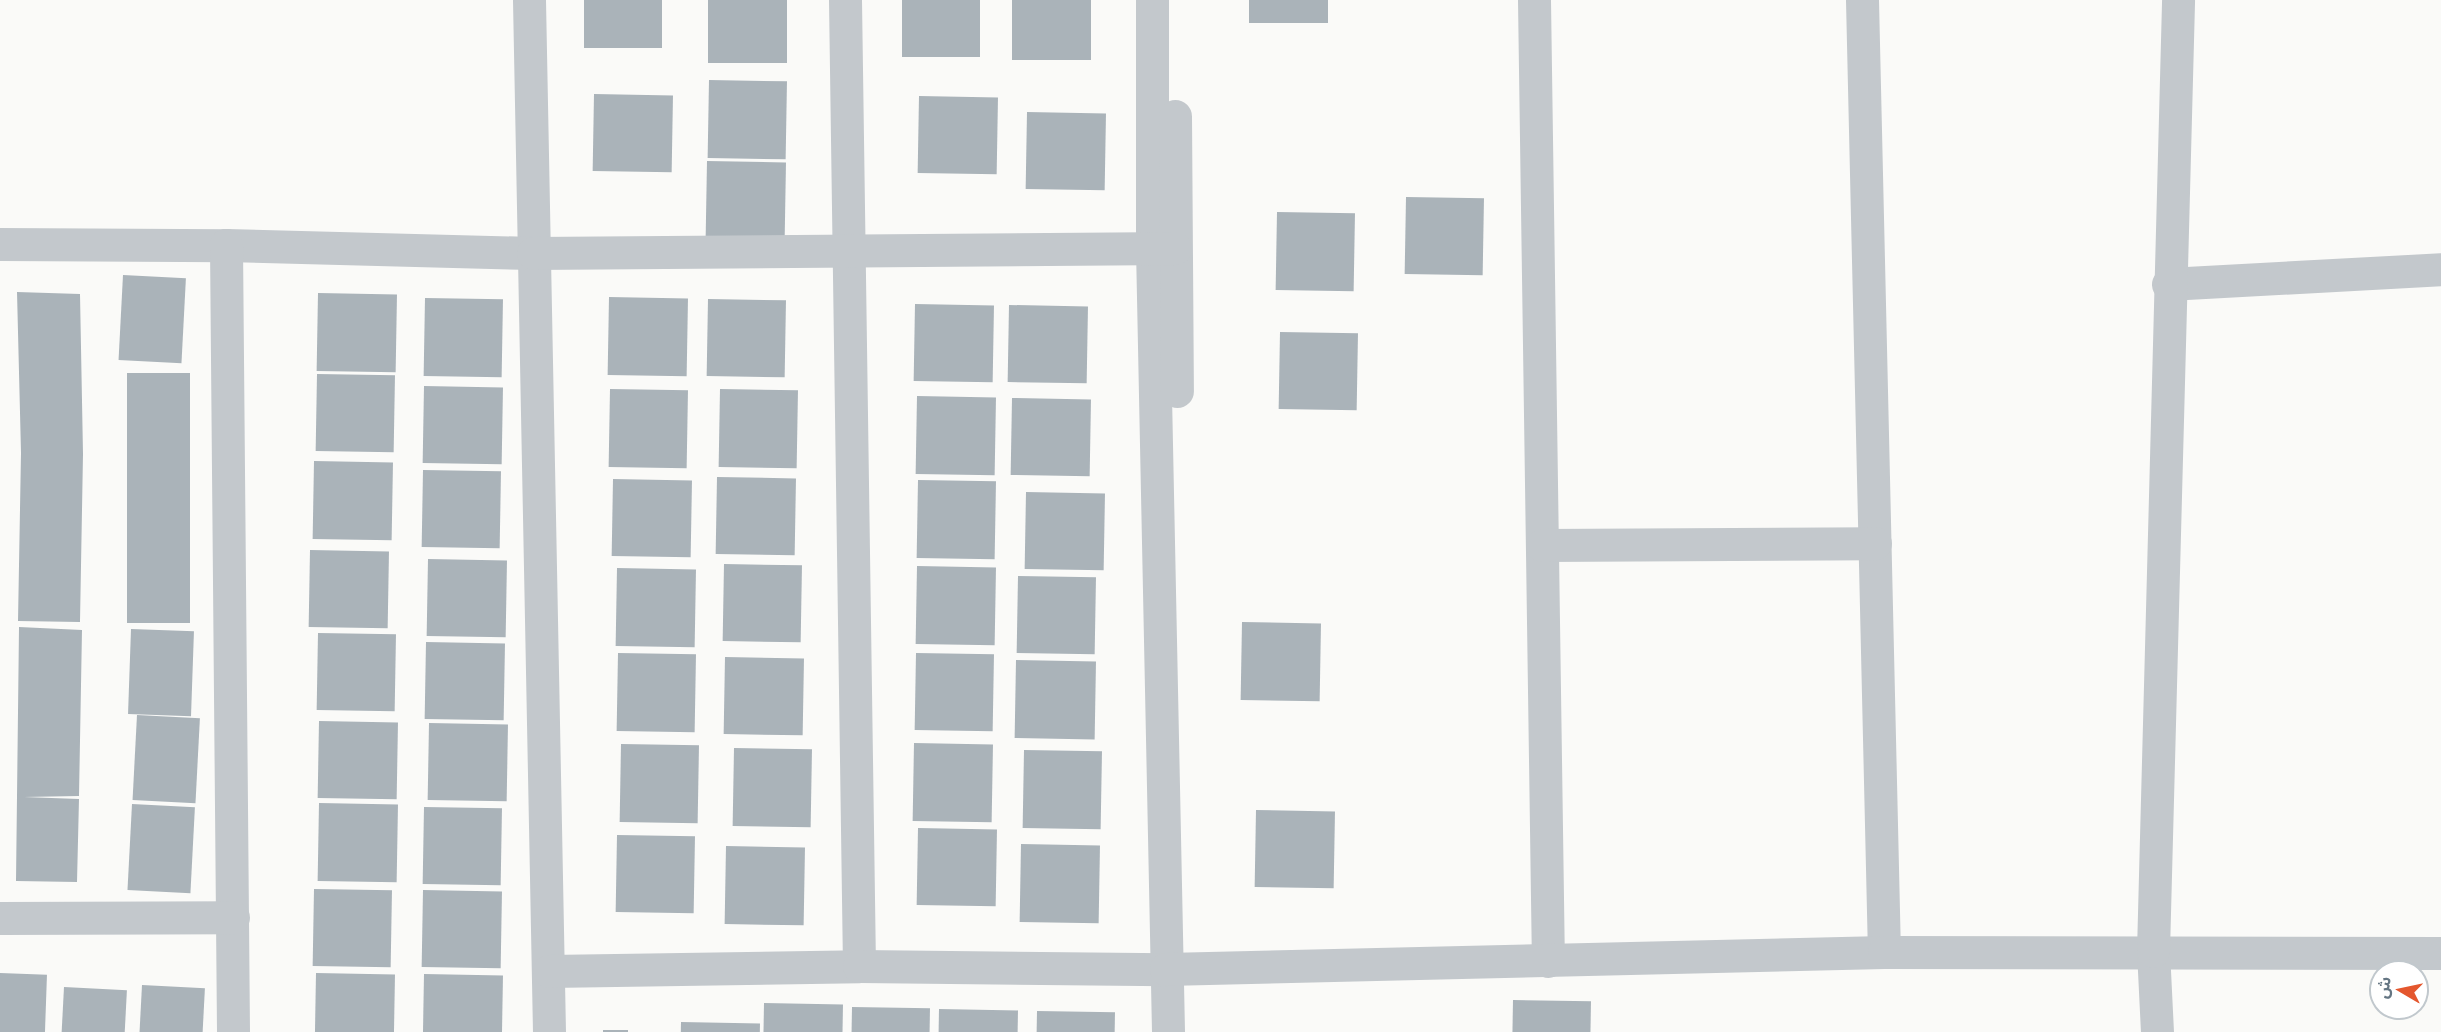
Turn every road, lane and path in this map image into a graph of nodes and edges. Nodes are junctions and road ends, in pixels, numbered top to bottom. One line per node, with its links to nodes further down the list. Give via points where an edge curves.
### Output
1 (529, 0): 12 (street)
2 (845, 0): 11 (street)
3 (1152, 0): 10 (street)
4 (1174, 0): 10 (street)
5 (1534, 0): 16 (street)
6 (1862, 0): 15 (street)
7 (2178, 0): 14 (street)
8 (0, 244): 9 (street)
9 (226, 245): 12 (street); 17 (street)
10 (1163, 248): 11 (street); 24 (street)
11 (846, 250): 12 (street); 23 (street)
12 (533, 254): 25 (street)
13 (2441, 269): 14 (street)
14 (2168, 284): 19 (street)
15 (1875, 543): 16 (street); 20 (street)
16 (1542, 545): 22 (street)
17 (233, 917): 18 (street); 26 (street)
18 (0, 918)
19 (2154, 951): 20 (street); 21 (street); 30 (street)
20 (1884, 952): 22 (street)
21 (2441, 953)
22 (1548, 961): 24 (street)
23 (859, 966): 24 (street); 25 (street)
24 (1175, 969): 28 (street); 29 (street)
25 (549, 971): 27 (street)
26 (233, 1032)
27 (549, 1032)
28 (1168, 1032)
29 (1186, 1032)
30 (2157, 1032)

